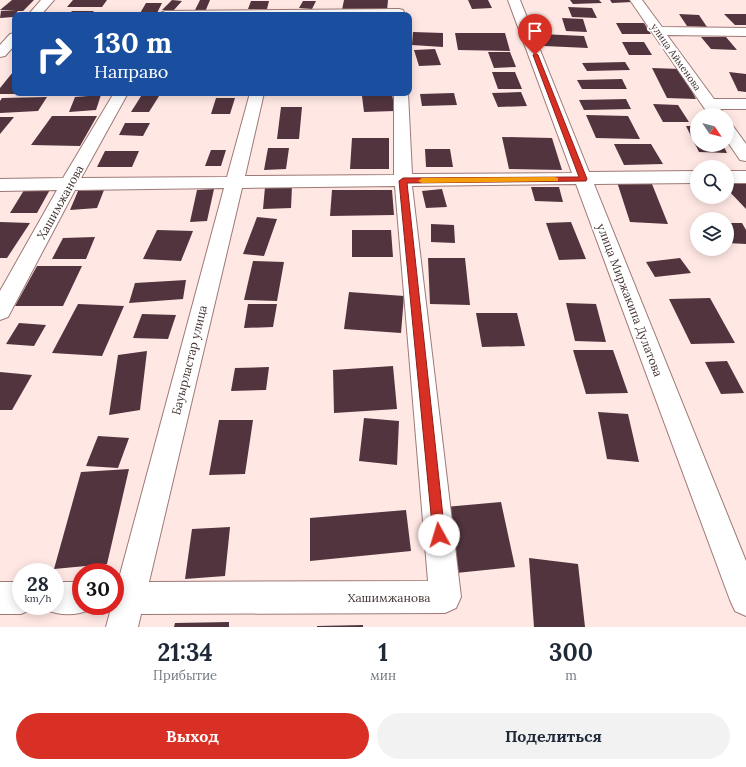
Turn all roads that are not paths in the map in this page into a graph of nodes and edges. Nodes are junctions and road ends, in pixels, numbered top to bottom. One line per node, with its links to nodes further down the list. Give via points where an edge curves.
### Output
1 (48, 0): 5 (street)
2 (280, 0): 6 (street)
3 (514, 0): 22 (street, улица Миржакипа Дулатова)
4 (636, 0): 7 (street, улица Айменова)
5 (37, 12)
6 (277, 12)
7 (658, 31): 8 (street); 15 (street, улица Айменова)
8 (746, 32)
9 (12, 39): 10 (street)
10 (0, 53)
11 (119, 96): 25 (street, Хашимжанова)
12 (256, 96): 24 (street, Бауырластар улица)
13 (401, 96): 23 (street, Хашимжанова)
14 (746, 104): 16 (street)
15 (712, 108)
16 (720, 108)
17 (734, 139): 18 (street)
18 (746, 156)
19 (690, 177): 22 (street)
20 (734, 177): 21 (street)
21 (746, 177)
22 (583, 179): 23 (street); 32 (street, улица Миржакипа Дулатова)
23 (403, 181): 24 (street); 31 (street, Хашимжанова, via 445,597)
24 (234, 182): 25 (street); 28 (street, Бауырластар улица)
25 (69, 184): 26 (street); 27 (street, Хашимжанова)
26 (0, 185)
27 (0, 311)
28 (124, 592)
29 (0, 598): 30 (street)
30 (12, 598)
31 (124, 599)
32 (746, 600)
33 (122, 615): 34 (street, Бауырластар улица)
34 (122, 627)

